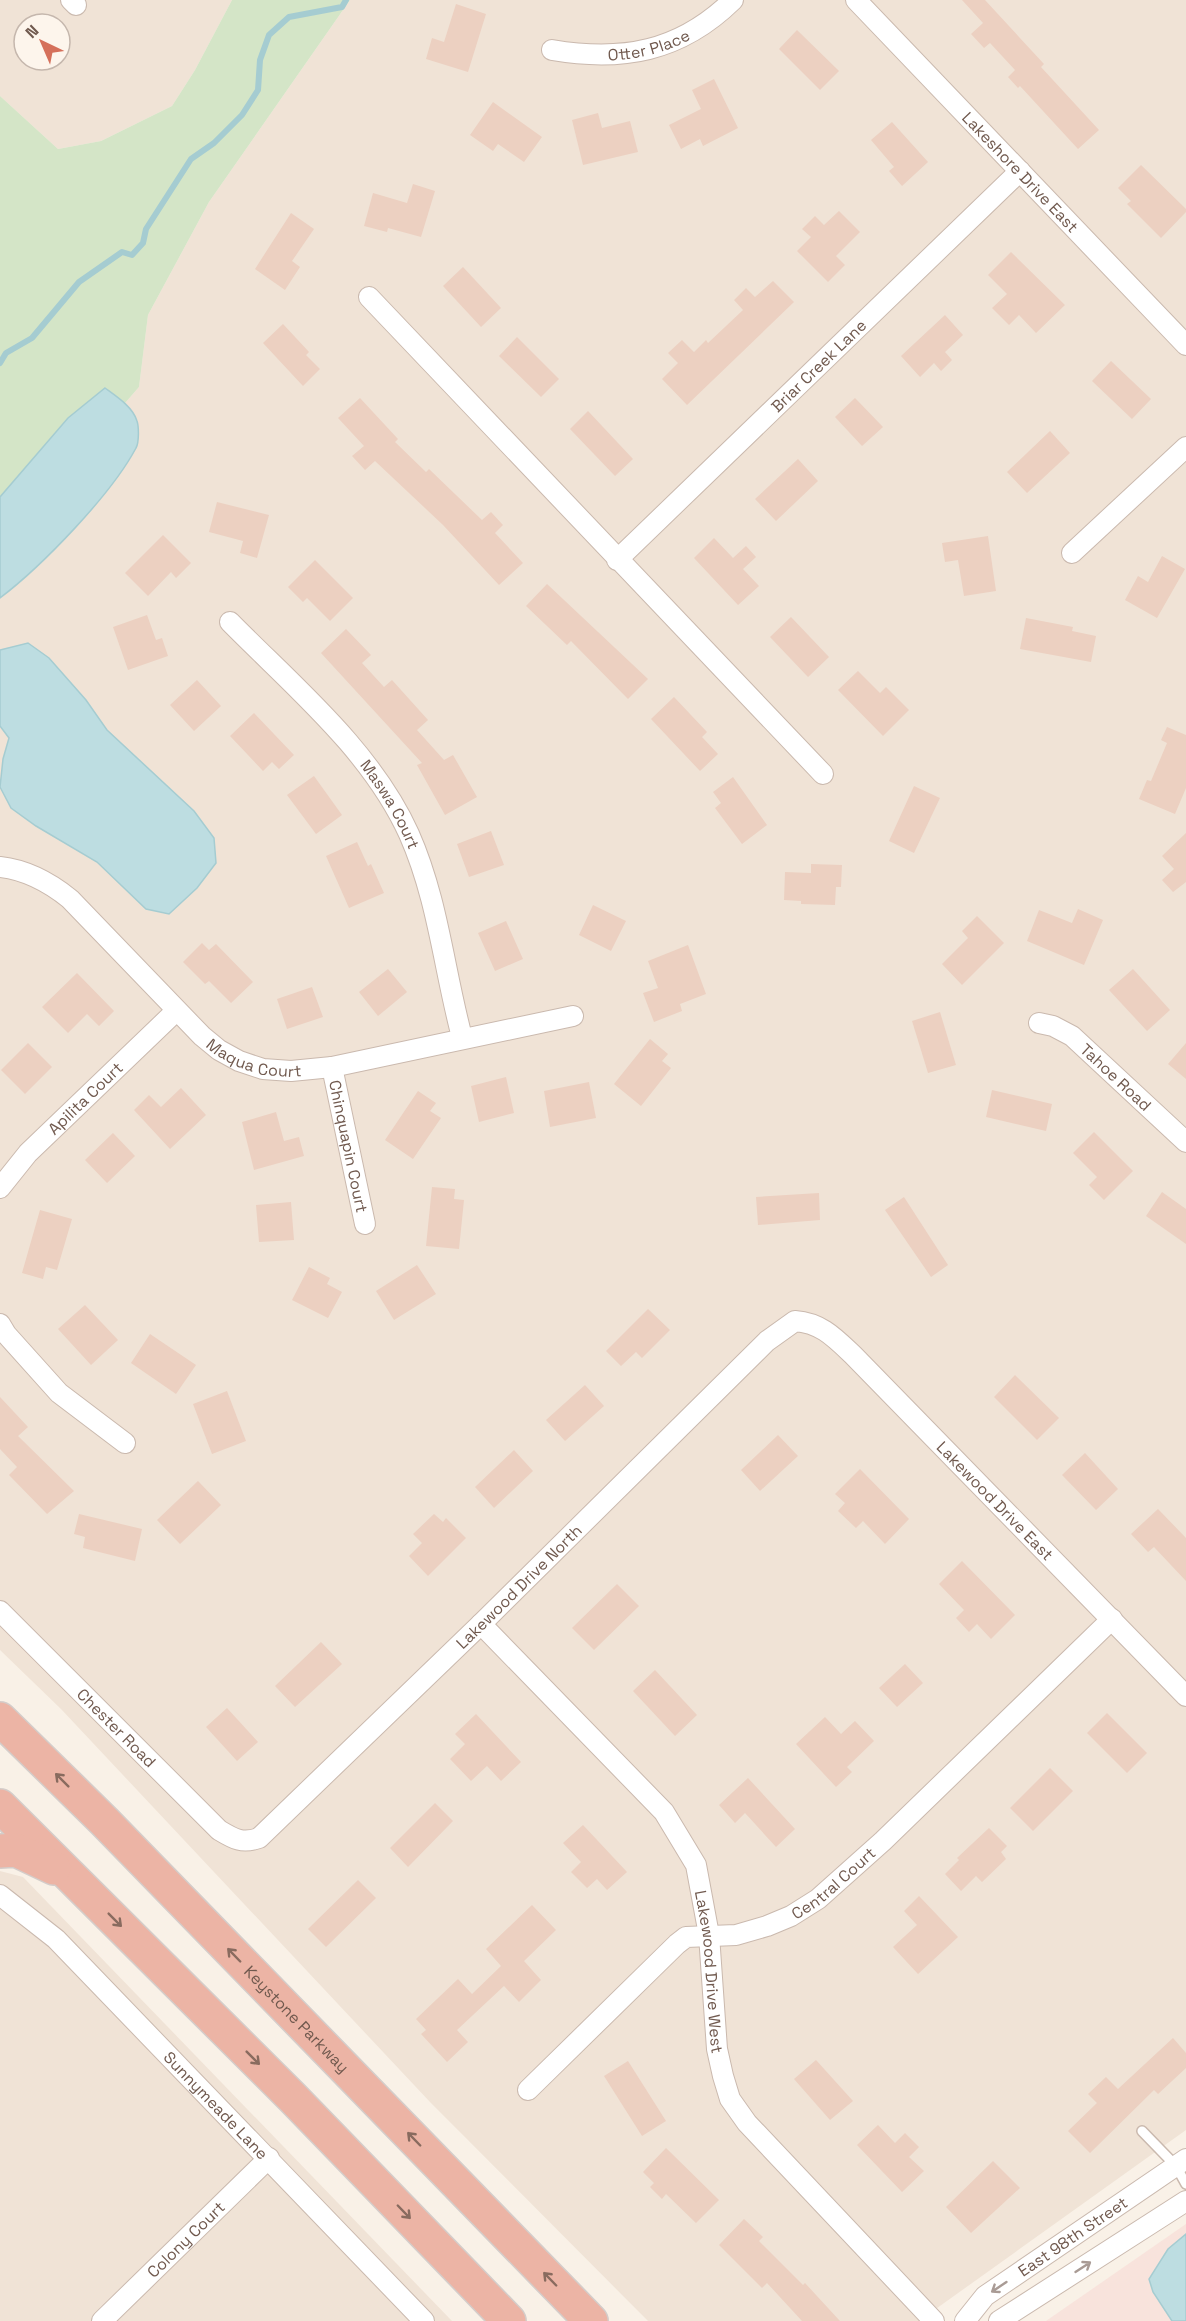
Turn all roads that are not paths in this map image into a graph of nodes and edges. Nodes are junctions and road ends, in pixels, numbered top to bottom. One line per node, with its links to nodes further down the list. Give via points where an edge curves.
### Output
1 (733, 0): 3 (street, Otter Place, via 687,35 652,49 607,57)
2 (856, 0): 4 (street, Lakeshore Drive East)
3 (552, 50)
4 (1020, 171): 6 (street, Lakeshore Drive East); 9 (street, Briar Creek Lane)
5 (369, 297): 9 (street)
6 (1186, 345)
7 (1186, 447): 8 (street)
8 (1072, 553)
9 (617, 560): 11 (street)
10 (230, 622): 16 (street, Maswa Court, via 369,768 409,833 438,925)
11 (823, 774)
12 (0, 867): 13 (street, Maqua Court, via 29,874 70,898)
13 (176, 1011): 17 (street, Maqua Court, via 219,1050 240,1061 263,1069 291,1071); 19 (street, Apilita Court, via 28,1153)
14 (573, 1016): 16 (street, Maqua Court)
15 (1039, 1023): 18 (street, Tahoe Road, via 1072,1036)
16 (462, 1037): 17 (street, Maqua Court)
17 (333, 1067): 20 (street, Chinquapin Court)
18 (1186, 1142)
19 (0, 1188)
20 (365, 1224)
21 (795, 1321): 25 (street, Lakewood Drive East, via 811,1322 825,1329 853,1355); 26 (street, Lakewood Drive North, via 767,1341)
22 (0, 1324): 23 (street, via 59,1393)
23 (125, 1443)
24 (0, 1611): 30 (street, Chester Road, via 219,1830)
25 (1112, 1619): 27 (street, Lakewood Drive East); 34 (street, Central Court, via 818,1899 767,1926 736,1935)
26 (481, 1624): 30 (street, Lakewood Drive North, via 259,1838); 34 (street, Lakewood Drive West, via 664,1812 696,1865)
27 (1186, 1696)
28 (0, 1719): 44 (highway, Keystone Parkway, one-way to 28)
29 (0, 1806): 32 (highway)
30 (236, 1841)
31 (0, 1851): 32 (highway, via 16,1850)
32 (74, 1878): 43 (highway, one-way to 43)
33 (0, 1895): 37 (street, Sunnymeade Lane, via 56,1939)
34 (709, 1935): 35 (street, Central Court, via 686,1937 677,1944); 45 (street, Lakewood Drive West, via 717,2049 730,2099 747,2123)
35 (528, 2090)
36 (1142, 2131): 38 (lane)
37 (270, 2158): 41 (street, Colony Court); 42 (street, Sunnymeade Lane)
38 (1181, 2162): 39 (lane); 46 (street, East 98th Street, one-way to 46, via 985,2296)
39 (1186, 2184)
40 (1186, 2201): 47 (street, East 98th Street, one-way to 40)
41 (102, 2321)
42 (424, 2321)
43 (509, 2321)
44 (591, 2321)
45 (934, 2321)
46 (964, 2321)
47 (999, 2321)

